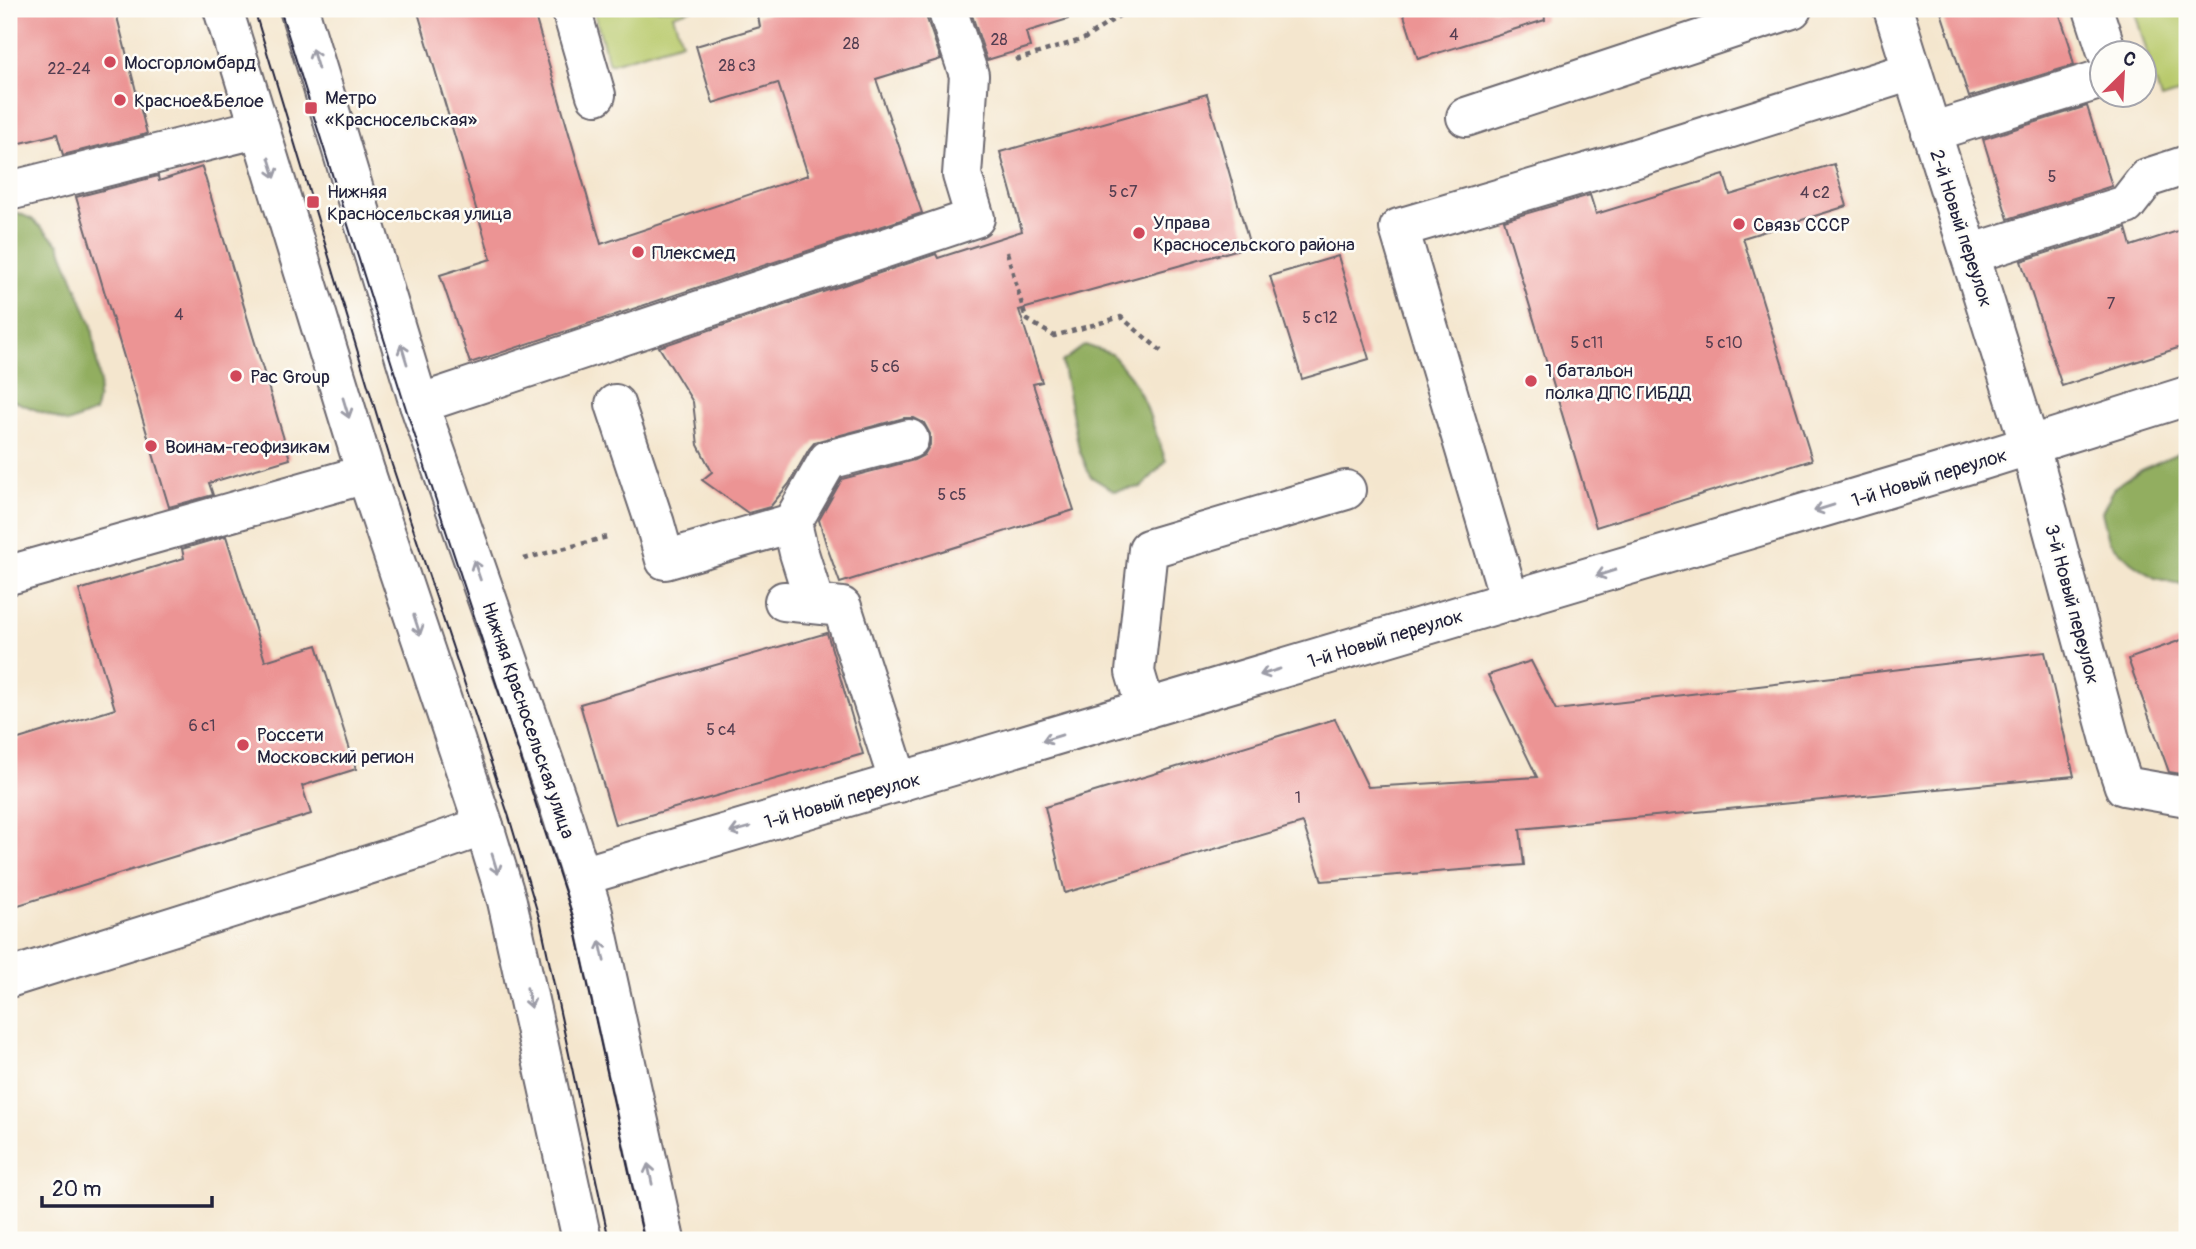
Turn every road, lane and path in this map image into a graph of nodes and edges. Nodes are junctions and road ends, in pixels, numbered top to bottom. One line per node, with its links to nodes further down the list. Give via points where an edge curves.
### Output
1 (223, 9): 15 (street)
2 (299, 9): 23 (street, Нижняя Красносельская улица, one-way to 2)
3 (571, 9): 13 (street)
4 (947, 9): 11 (street)
5 (1140, 9): 11 (path, via 1122,14 1084,39)
6 (1792, 9): 14 (street)
7 (1893, 9): 10 (street, 2-й Новый переулок)
8 (2093, 9): 9 (street)
9 (2103, 38)
10 (1912, 71): 16 (street, 2-й Новый переулок); 33 (street, via 1399,228)
11 (969, 75): 19 (street, via 962,175)
12 (2088, 83): 16 (street)
13 (596, 95)
14 (1466, 117)
15 (260, 128): 18 (street); 27 (street, one-way to 27)
16 (1931, 132): 20 (street, 2-й Новый переулок)
17 (2187, 166): 20 (street, via 2147,178 2126,205)
18 (9, 191)
19 (975, 218): 21 (path, via 1003,237 1026,319 1054,336 1121,317); 23 (street)
20 (1970, 254): 26 (street, 2-й Новый переулок)
21 (1161, 351)
22 (2187, 396): 26 (street, 1-й Новый переулок)
23 (419, 404): 38 (street, Нижняя Красносельская улица, one-way to 23)
24 (615, 404): 30 (street)
25 (909, 439): 29 (street, via 828,460)
26 (2030, 446): 33 (street, 1-й Новый переулок, one-way to 33); 36 (street, 3-й Новый переулок, via 2124,786)
27 (366, 474): 32 (street); 37 (street, one-way to 37)
28 (1346, 490): 34 (street, via 1148,549 1135,672)
29 (792, 523): 30 (street, via 665,560); 35 (street, via 799,553 800,603 842,607)
30 (655, 524): 31 (path)
31 (513, 562)
32 (9, 575)
33 (1510, 601): 34 (street, 1-й Новый переулок, one-way to 34)
34 (1146, 709): 35 (street, 1-й Новый переулок, one-way to 35)
35 (899, 783): 38 (street, 1-й Новый переулок, one-way to 38)
36 (2187, 797)
37 (484, 826): 39 (street); 40 (street, one-way to 40, via 514,931)
38 (582, 876): 41 (street, Нижняя Красносельская улица, one-way to 38)
39 (9, 978)
40 (582, 1240)
41 (665, 1240)

